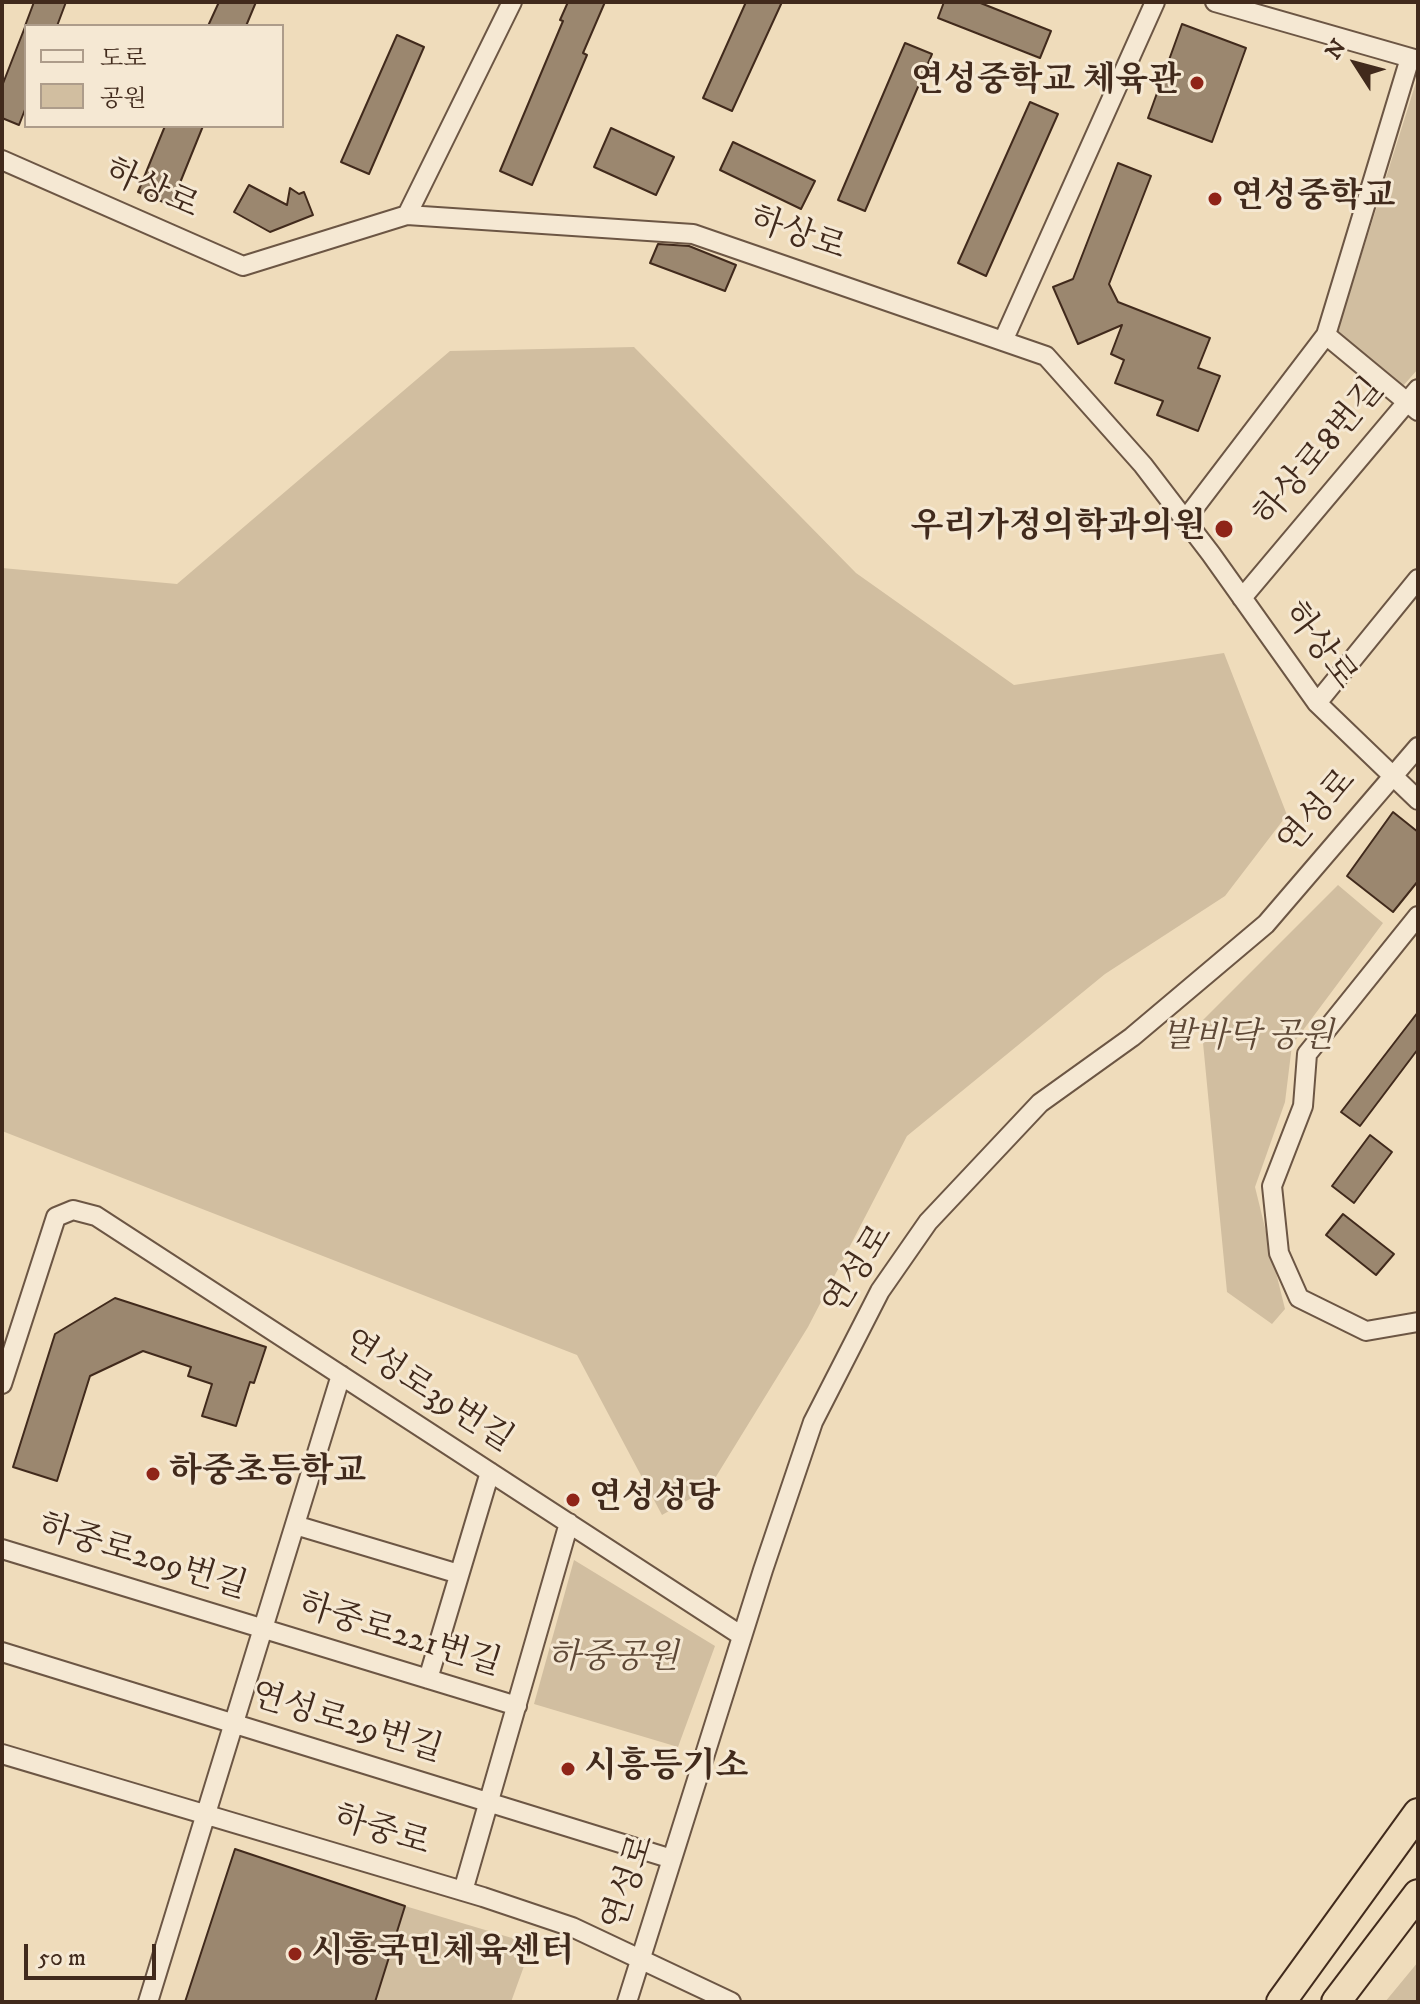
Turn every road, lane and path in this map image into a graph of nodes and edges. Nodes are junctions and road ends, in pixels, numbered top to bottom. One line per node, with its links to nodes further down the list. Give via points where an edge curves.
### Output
1 (512, 2): 6 (street)
2 (1155, 2): 8 (street)
3 (1215, 2): 4 (street)
4 (1414, 59): 7 (street)
5 (2, 160): 6 (street, 하상로, via 243,266)
6 (407, 215): 8 (street, 하상로, via 693,234)
7 (1326, 335): 9 (street); 10 (street)
8 (1003, 341): 10 (street, 하상로, via 1046,356)
9 (1414, 400): 12 (street, 하상로8번길)
10 (1185, 520): 12 (street, 하상로)
11 (1418, 579): 13 (street)
12 (1242, 598): 13 (street, 하상로)
13 (1317, 703): 15 (street, 하상로)
14 (1418, 747): 15 (street, 연성로)
15 (1393, 775): 16 (street, 하상로); 27 (street, 연성로, via 1266,924 1132,1037 1040,1103 928,1222 880,1291 813,1422)
16 (1418, 800)
17 (1418, 916): 18 (street, via 1307,1054 1303,1106 1272,1186 1279,1253 1299,1298 1366,1331)
18 (1418, 1322)
19 (341, 1375): 20 (street, 연성로39번길, via 96,1216 73,1210 56,1217); 21 (street, 연성로39번길); 23 (street, 하중로221번길)
20 (2, 1384)
21 (490, 1472): 22 (street, 연성로39번길); 25 (street)
22 (569, 1523): 27 (street, 연성로39번길); 30 (street)
23 (295, 1525): 25 (street); 26 (street, 하중로221번길)
24 (2, 1549): 26 (street, 하중로209번길)
25 (459, 1574): 29 (street)
26 (263, 1629): 29 (street, 하중로221번길); 31 (street, 하중로221번길)
27 (742, 1636): 36 (street, 연성로)
28 (2, 1652): 31 (street, 연성로29번길)
29 (428, 1679): 30 (street, 하중로221번길)
30 (517, 1706): 33 (street)
31 (234, 1724): 33 (street, 연성로29번길); 34 (street, 하중로221번길)
32 (2, 1754): 34 (street, 하중로)
33 (489, 1802): 36 (street, 연성로29번길); 37 (street)
34 (206, 1813): 37 (street, 하중로); 40 (street, 하중로221번길)
35 (1418, 1813): 43 (highway)
36 (672, 1859): 39 (street, 연성로)
37 (463, 1891): 39 (street, 하중로, via 572,1927)
38 (1418, 1894): 44 (highway)
39 (640, 1960): 41 (street, 연성로); 42 (street, 하중로)
40 (148, 2002)
41 (627, 2002)
42 (731, 2002)
43 (1281, 2002)
44 (1336, 2002)

